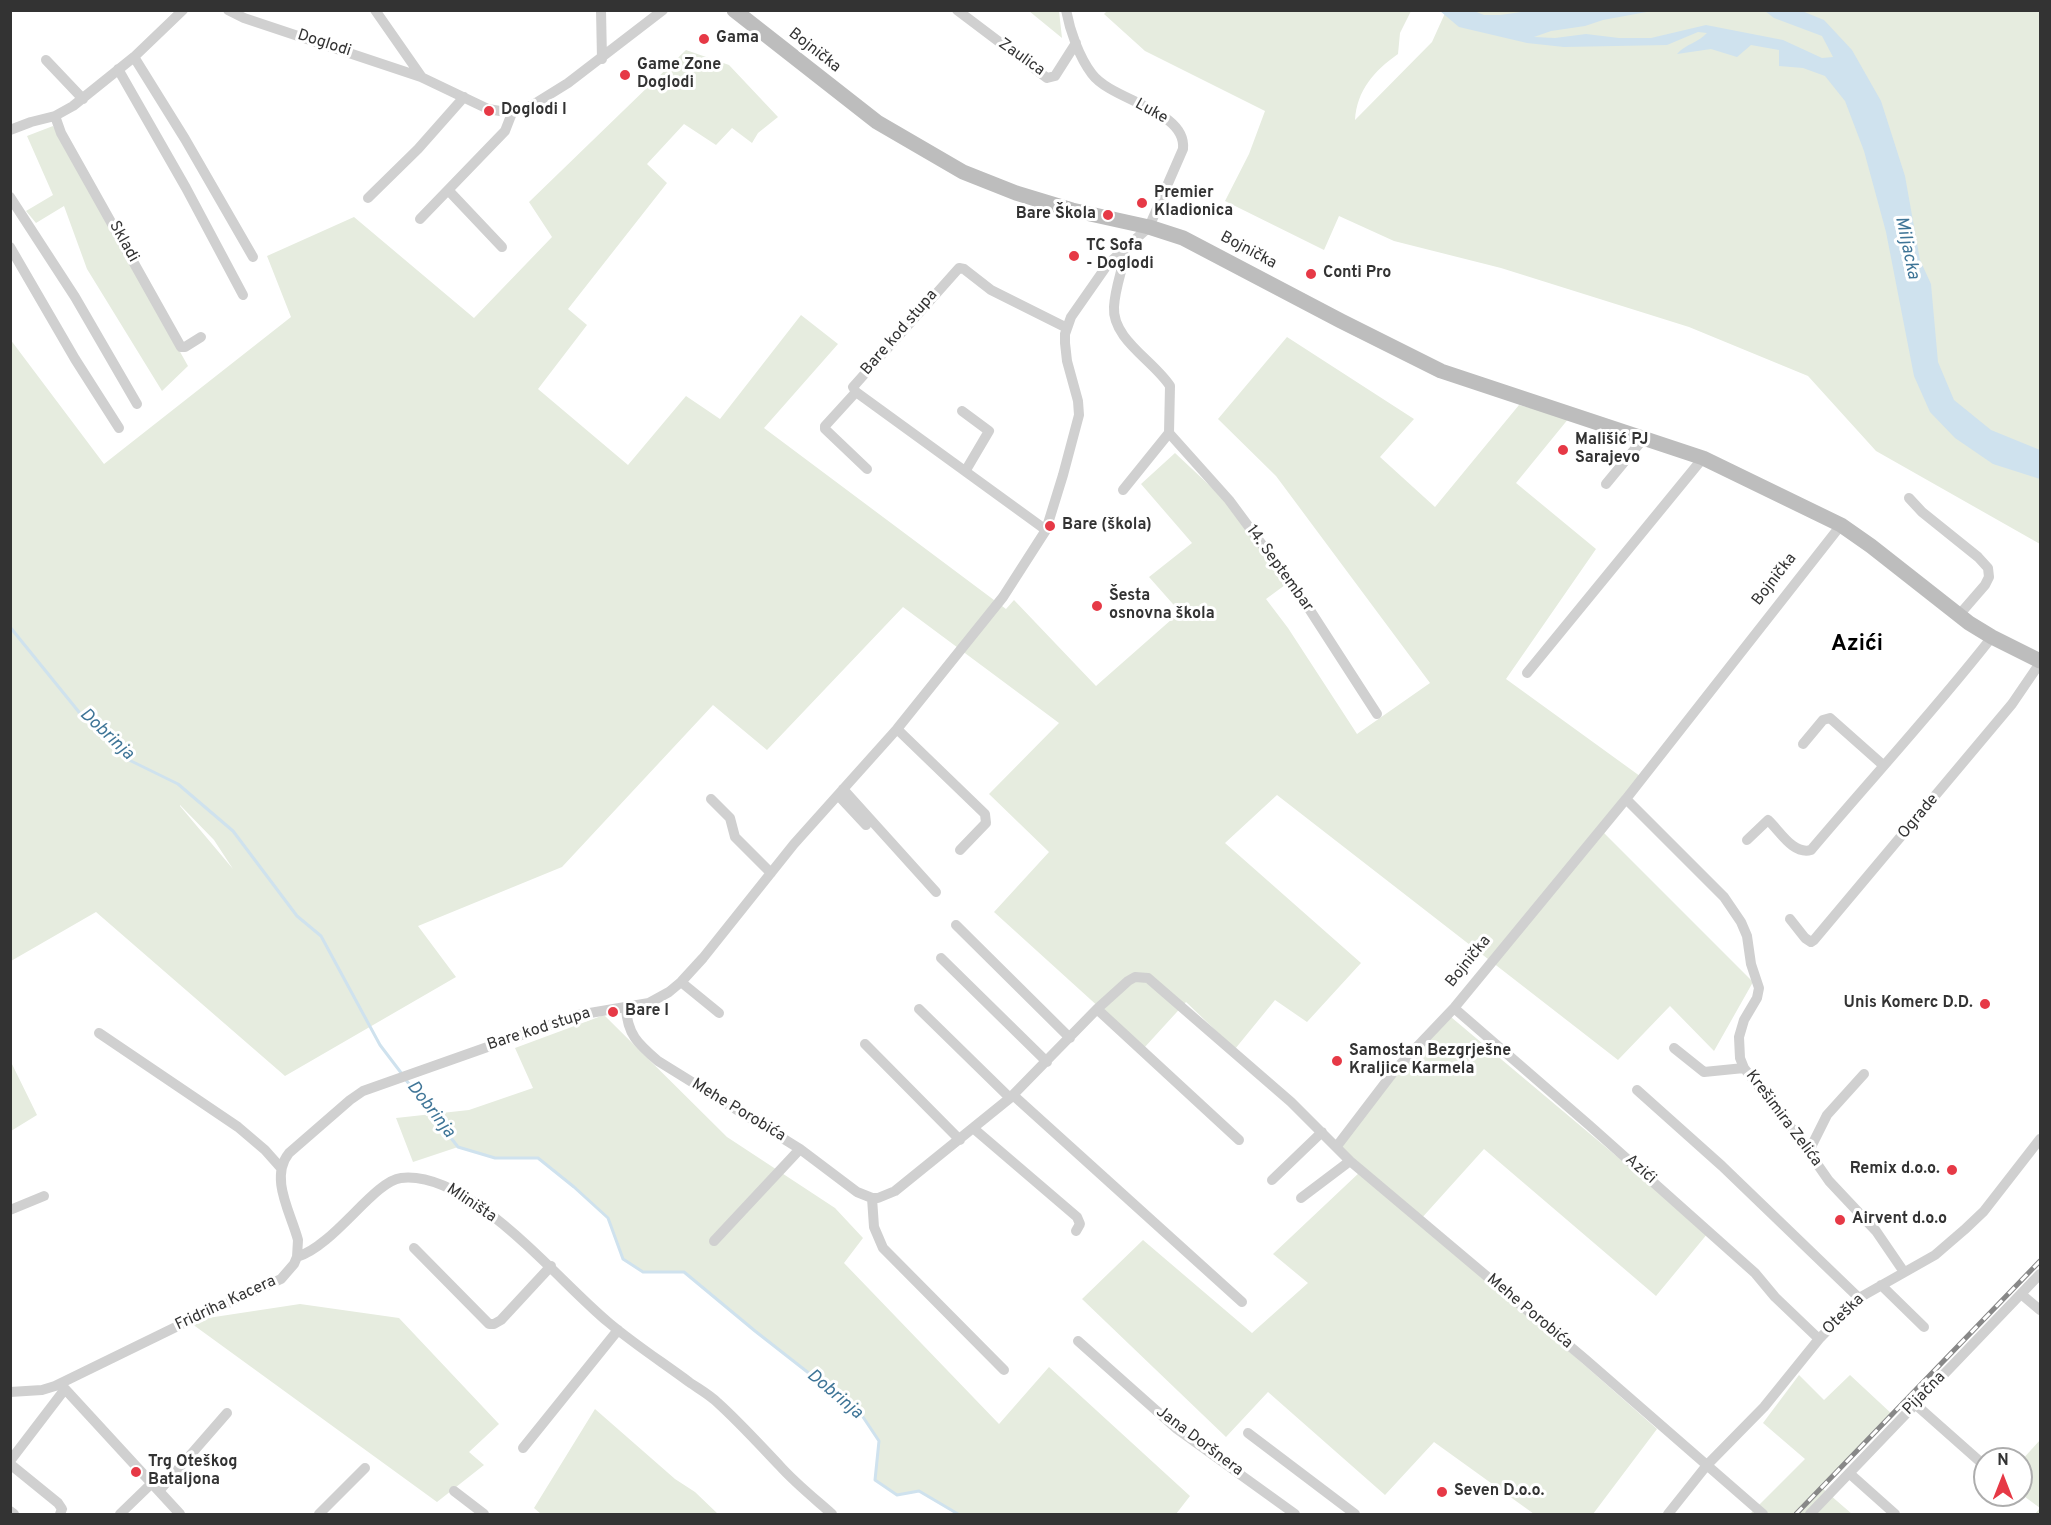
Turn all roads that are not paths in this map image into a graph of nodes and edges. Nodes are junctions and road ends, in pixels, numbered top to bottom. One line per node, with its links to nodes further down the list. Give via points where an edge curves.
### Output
1 (183, 10): 10 (street)
2 (228, 10): 14 (street, Doglodi)
3 (375, 10): 14 (street, Doglodi)
4 (601, 10): 11 (street)
5 (663, 10): 11 (street)
6 (734, 10): 24 (main road, Bojnička, via 877,122 963,172 1072,210)
7 (957, 10): 9 (street, Zaulica, via 1047,78 1055,76)
8 (1066, 10): 9 (street, Luke)
9 (1076, 43): 24 (street, Luke, via 1093,76 1119,95 1161,115 1183,137 1184,149)
10 (134, 57): 13 (street); 28 (street)
11 (602, 59): 17 (street, via 522,111)
12 (46, 60): 16 (street)
13 (118, 69): 16 (street); 29 (street)
14 (421, 76): 15 (street, Doglodi)
15 (464, 97): 17 (street, Doglodi, via 488,109); 22 (street)
16 (83, 99): 18 (street)
17 (512, 112): 20 (street, via 505,131)
18 (55, 116): 19 (street); 31 (street, Skladi, via 182,347)
19 (10, 130)
20 (448, 191): 23 (street); 25 (street)
21 (10, 197): 33 (street, via 75,297)
22 (368, 198)
23 (420, 219)
24 (1149, 227): 26 (street, Bare kod stupa); 37 (main road, Bojnička, via 1183,238 1441,370)
25 (502, 247)
26 (1126, 247): 30 (street, Bare kod stupa, via 1108,264); 36 (street, via 1114,318 1170,386)
27 (10, 248): 35 (street)
28 (253, 257)
29 (243, 295)
30 (1067, 328): 32 (street, Bare kod stupa, via 991,290 959,268 853,387); 45 (street, Bare kod stupa, via 1067,361 1079,415)
31 (201, 337)
32 (856, 392): 39 (street, via 825,429); 40 (street, Bare kod stupa)
33 (137, 404)
34 (962, 411): 40 (street, via 989,431)
35 (119, 428)
36 (1169, 432): 42 (street); 50 (street, 14. Septembar, via 1228,500 1306,604)
37 (1644, 438): 38 (main road, Bojnička); 41 (street)
38 (1702, 458): 44 (main road, Bojnička); 49 (street)
39 (867, 469)
40 (966, 470): 45 (street, Bare kod stupa)
41 (1606, 484)
42 (1123, 490)
43 (1909, 498): 46 (street, via 1988,568 1985,585)
44 (1841, 525): 46 (main road, Bojnička); 56 (street, Bojnička)
45 (1046, 530): 51 (street, Bare kod stupa, via 1009,591)
46 (1959, 615): 47 (main road, Bojnička)
47 (1992, 637): 48 (main road, Bojnička); 53 (street, via 1950,691)
48 (2040, 662): 62 (street, Ograde, via 2012,704 1814,940 1807,940)
49 (1527, 673)
50 (1377, 714)
51 (897, 729): 54 (street, Bare kod stupa); 58 (street, via 985,814 986,823)
52 (1803, 744): 53 (street, via 1823,720 1830,718)
53 (1883, 765): 57 (street, via 1811,850 1797,850 1768,820)
54 (840, 792): 59 (street, Bare kod stupa); 60 (street); 61 (street)
55 (711, 799): 59 (street, via 730,818 735,837)
56 (1626, 799): 67 (street, Bojnička); 76 (street, Krešimira Zelića, via 1732,907 1747,936 1759,988 1738,1037)
57 (1747, 840)
58 (960, 850)
59 (771, 873): 65 (street, Bare kod stupa)
60 (915, 878)
61 (936, 892)
62 (1790, 919)
63 (956, 925): 72 (street)
64 (941, 958): 75 (street)
65 (681, 982): 66 (street, Bare kod stupa, via 649,1003); 70 (street)
66 (626, 1007): 86 (street, Mehe Porobića, via 629,1030 658,1061); 89 (street, Bare kod stupa, via 578,1015 374,1086 350,1100 290,1153)
67 (1454, 1008): 85 (street, Bojnička, via 1395,1070); 109 (street, Azići, via 1755,1273)
68 (919, 1009): 79 (street)
69 (1097, 1009): 72 (street, Mehe Porobića); 81 (street, Mehe Porobića, via 1135,977 1148,978); 84 (street)
70 (719, 1013)
71 (99, 1033): 89 (street, via 238,1127)
72 (1070, 1038): 75 (street, Mehe Porobića)
73 (865, 1044): 83 (street)
74 (1674, 1048): 76 (street, via 1704,1072)
75 (1047, 1062): 79 (street, Mehe Porobića)
76 (1744, 1068): 87 (street, Krešimira Zelića)
77 (1864, 1074): 87 (street, via 1827,1115)
78 (1636, 1090): 104 (street, via 1722,1166)
79 (1012, 1097): 80 (street, Mehe Porobića); 105 (street)
80 (973, 1128): 83 (street, Mehe Porobića); 95 (street, via 1077,1217 1080,1224)
81 (1322, 1132): 85 (street, Mehe Porobića); 90 (street)
82 (2040, 1139): 100 (street, Oteška, via 1971,1224 1935,1255)
83 (960, 1140): 92 (street, Mehe Porobića, via 895,1191)
84 (1239, 1140)
85 (1336, 1146): 88 (street, Mehe Porobića)
86 (800, 1149): 92 (street, Mehe Porobića, via 857,1192); 96 (street)
87 (1809, 1151): 100 (street, Krešimira Zelića, via 1829,1181 1876,1231)
88 (1350, 1161): 93 (street); 120 (street, Mehe Porobića)
89 (281, 1168): 98 (street, via 279,1178 298,1240)
90 (1272, 1180)
91 (44, 1196): 94 (street)
92 (872, 1198): 111 (street, via 874,1227 883,1248)
93 (1300, 1198)
94 (10, 1210)
95 (1076, 1231)
96 (714, 1241)
97 (414, 1248): 99 (street, via 489,1324 501,1320)
98 (297, 1257): 99 (street, Mliništa, via 336,1232 390,1181 415,1177 447,1186 483,1209); 112 (street, Fridriha Kacera, via 290,1272 271,1285 182,1324)
99 (551, 1266): 108 (street, Mliništa)
100 (1904, 1272): 102 (street, Oteška)
101 (2040, 1274): 103 (street, Pijačna)
102 (1881, 1285): 104 (street, Oteška); 107 (street)
103 (2021, 1294): 106 (street); 114 (street, Pijačna)
104 (1859, 1298): 109 (street, Oteška)
105 (1242, 1302)
106 (2040, 1310)
107 (1924, 1327)
108 (618, 1330): 117 (street); 132 (street, Mliništa, via 709,1396)
109 (1819, 1340): 120 (street, Oteška, via 1764,1407)
110 (1078, 1341): 133 (street, Jana Doršnera, via 1177,1429)
111 (1004, 1370)
112 (64, 1386): 113 (street, Fridriha Kacera); 119 (street); 123 (street)
113 (10, 1392)
114 (1916, 1404): 118 (street); 122 (street, Pijačna)
115 (227, 1413): 123 (street)
116 (1248, 1433): 134 (street)
117 (523, 1448)
118 (1973, 1456)
119 (10, 1462): 126 (street, via 58,1503)
120 (1707, 1465): 135 (street, Oteška); 136 (street)
121 (365, 1468): 127 (street)
122 (1850, 1473): 137 (street, Pijačna); 138 (street)
123 (155, 1488): 128 (street); 130 (street)
124 (454, 1491): 131 (street)
125 (10, 1511): 129 (street)
126 (63, 1513)
127 (323, 1513)
128 (179, 1514)
129 (14, 1515)
130 (120, 1515)
131 (484, 1515)
132 (832, 1515)
133 (1295, 1515)
134 (1355, 1515)
135 (1668, 1515)
136 (1763, 1515)
137 (1810, 1515)
138 (1895, 1515)

